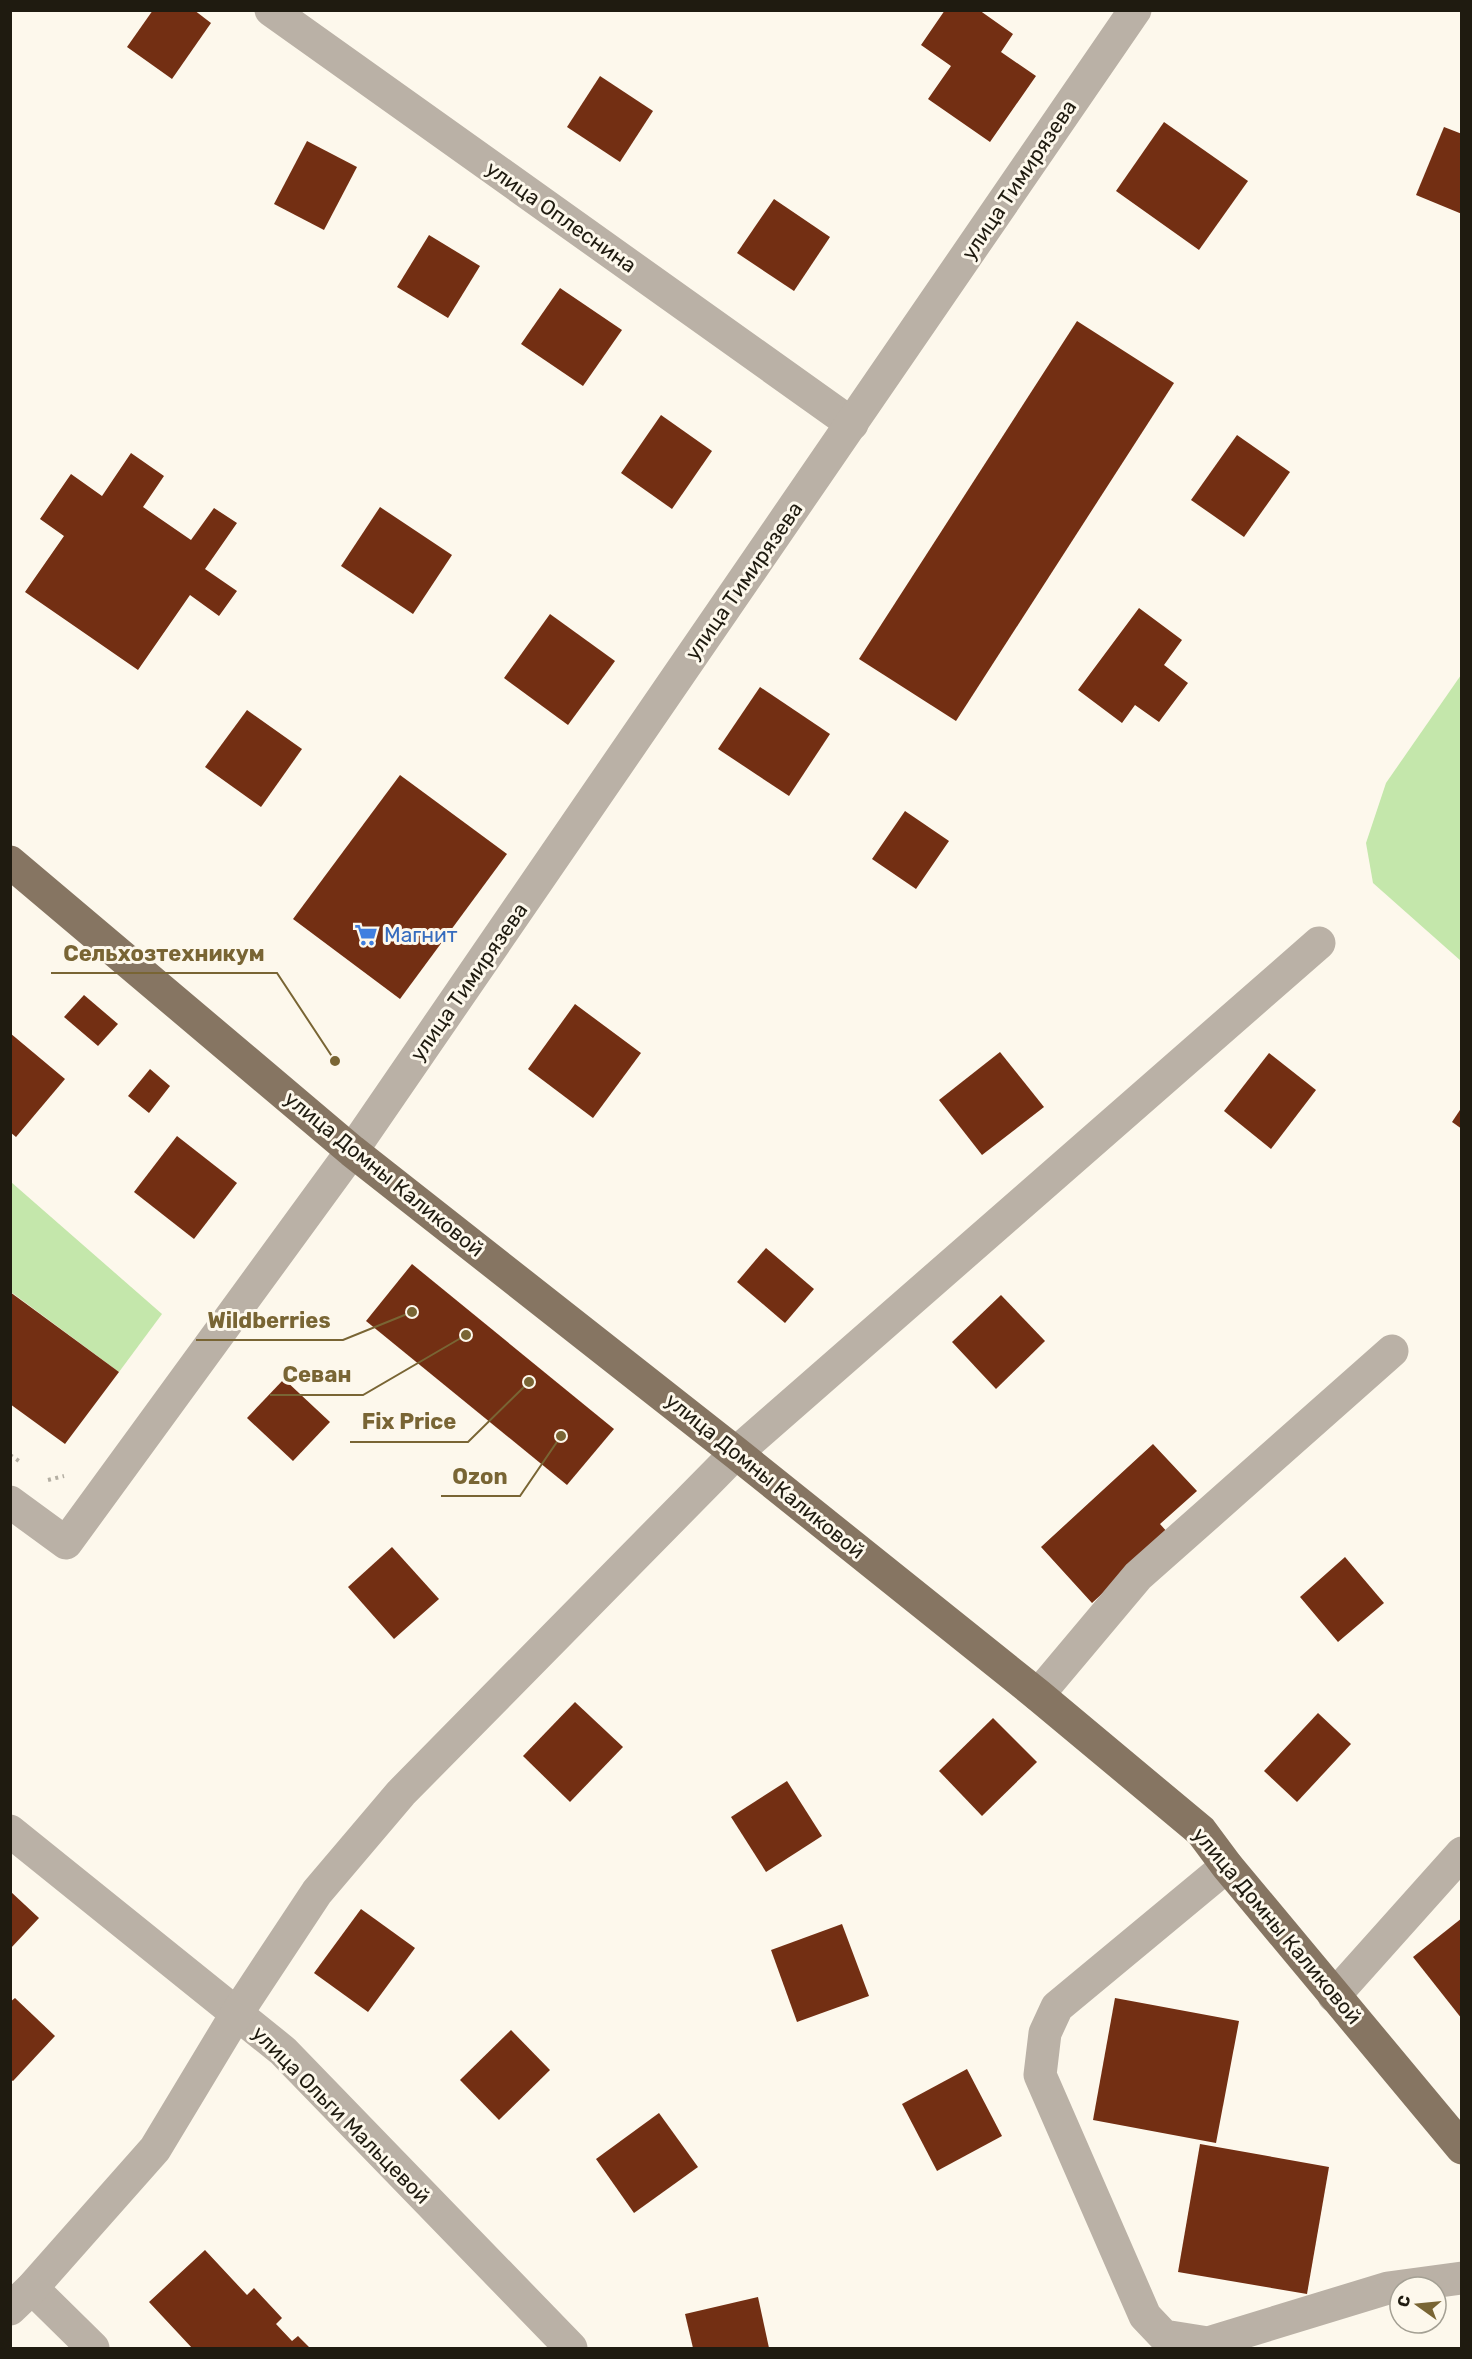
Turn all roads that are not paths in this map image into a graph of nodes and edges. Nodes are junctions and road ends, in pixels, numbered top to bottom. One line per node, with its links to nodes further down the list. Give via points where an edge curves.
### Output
1 (271, 10): 3 (street, улица Оплеснина)
2 (1135, 10): 3 (street, улица Тимирязева)
3 (852, 424): 6 (street, улица Тимирязева)
4 (10, 862): 6 (main road, улица Домны Каликовой)
5 (1319, 943): 8 (street)
6 (352, 1151): 8 (main road, улица Домны Каликовой); 9 (street, улица Тимирязева, via 66,1543)
7 (1392, 1351): 10 (street, via 1138,1576)
8 (736, 1453): 10 (main road, улица Домны Каликовой); 15 (street, via 401,1793 317,1892)
9 (10, 1502)
10 (1038, 1695): 13 (main road, улица Домны Каликовой, via 1201,1831)
11 (10, 1831): 15 (street, улица Ольги Мальцевой)
12 (1461, 1853): 14 (street)
13 (1227, 1866): 14 (main road, улица Домны Каликовой); 17 (street, via 1057,2007 1045,2033 1040,2075 1145,2316 1164,2336 1208,2343 1388,2288)
14 (1334, 1996): 16 (main road, улица Домны Каликовой)
15 (237, 2013): 18 (street, via 155,2149); 20 (street, улица Ольги Мальцевой, via 282,2051)
16 (1461, 2148)
17 (1461, 2278)
18 (21, 2299): 19 (street)
19 (93, 2349)
20 (571, 2349)

